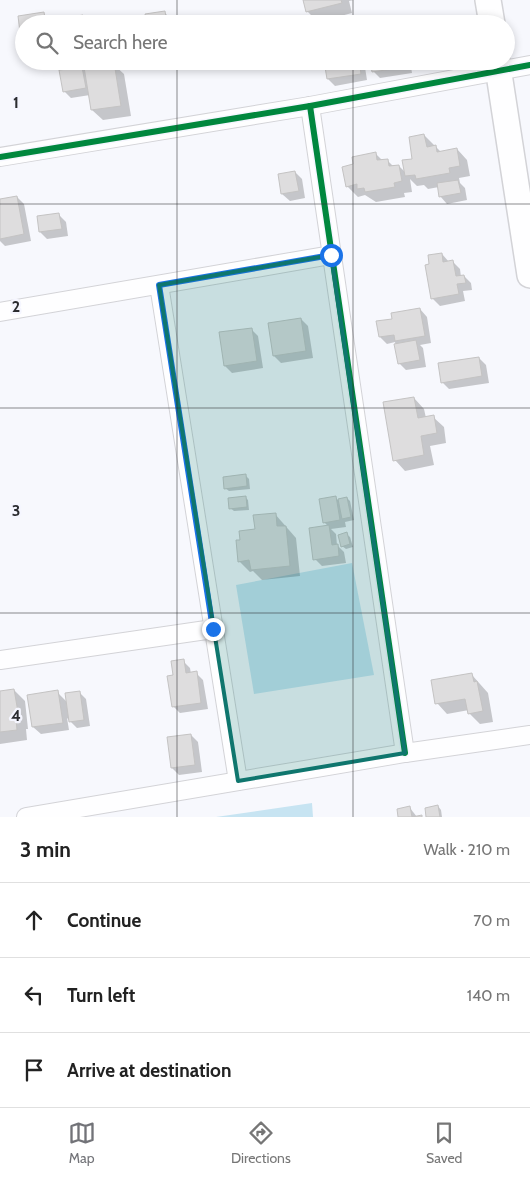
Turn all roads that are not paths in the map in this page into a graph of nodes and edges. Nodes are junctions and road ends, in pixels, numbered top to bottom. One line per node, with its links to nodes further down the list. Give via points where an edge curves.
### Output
1 (488, 0): 2 (street)
2 (490, 15)
3 (515, 65): 4 (street)
4 (530, 65)
5 (475, 70): 7 (street)
6 (499, 70): 9 (street)
7 (310, 106): 8 (street); 10 (street)
8 (0, 157)
9 (526, 228): 11 (street)
10 (331, 255): 12 (street); 17 (street)
11 (530, 275)
12 (159, 285): 13 (street); 14 (street)
13 (0, 312)
14 (213, 629): 15 (street); 18 (street)
15 (0, 660)
16 (530, 735): 17 (street)
17 (405, 753): 18 (street)
18 (238, 781): 19 (street)
19 (26, 817)

